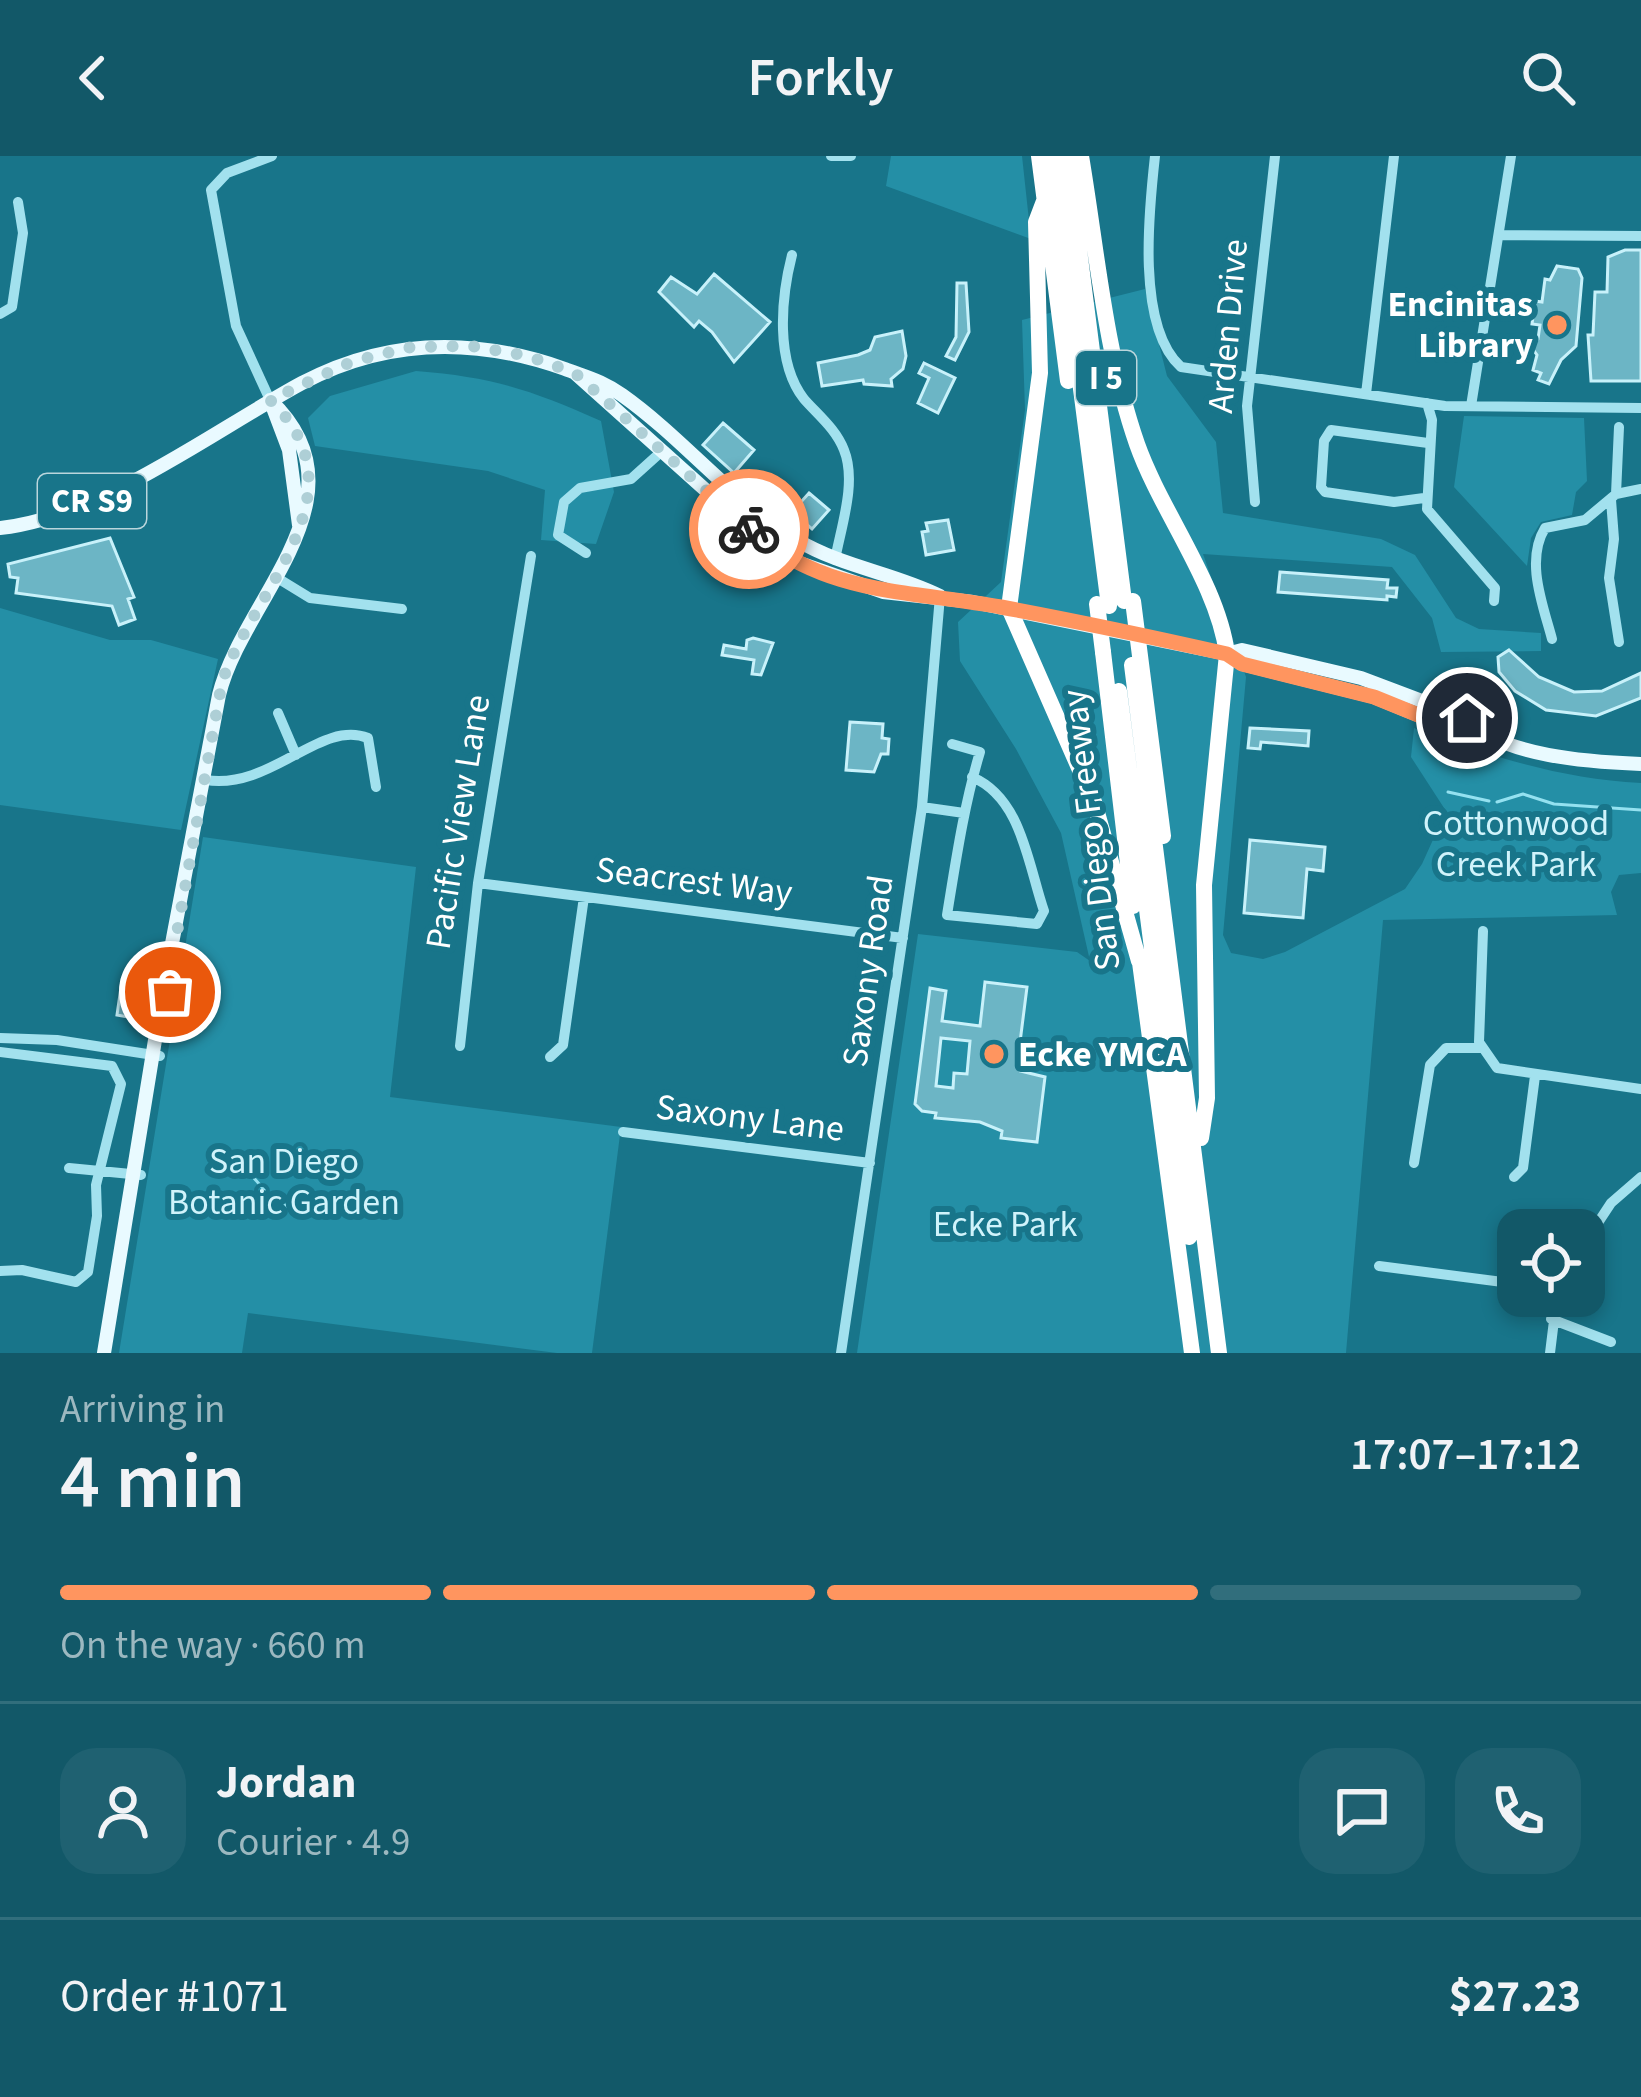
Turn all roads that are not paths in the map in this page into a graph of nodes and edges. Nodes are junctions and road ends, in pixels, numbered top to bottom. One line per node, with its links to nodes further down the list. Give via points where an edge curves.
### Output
1 (272, 156): 21 (street, via 227,173 211,190 236,326)
2 (831, 156): 3 (street)
3 (851, 156)
4 (1039, 156): 12 (highway, San Diego Freeway / I 5)
5 (1051, 156): 42 (highway)
6 (1067, 156): 42 (highway)
7 (1079, 156): 42 (highway, San Diego Freeway / I 5); 48 (highway, via 1137,445)
8 (1155, 156): 19 (street, via 1147,265 1168,351 1181,367)
9 (1275, 156): 19 (street, Arden Drive)
10 (1394, 156): 20 (street)
11 (1511, 156): 14 (street)
12 (1044, 201): 42 (highway, San Diego Freeway / I 5); 43 (highway, via 1036,222 1040,373)
13 (19, 202): 17 (street, via 23,233 12,307)
14 (1499, 235): 15 (street); 24 (street)
15 (1641, 236)
16 (792, 255): 37 (street, via 786,366 848,466)
17 (0, 314)
18 (575, 373): 21 (main road, CR S9, via 486,348 424,345 351,362); 29 (main road, CR S9); 37 (main road, CR S9, via 621,394 771,521)
19 (1249, 380): 20 (street); 33 (street, Arden Drive)
20 (1366, 394): 22 (street)
21 (270, 400): 34 (main road, CR S9, via 89,503); 39 (main road, via 289,450 299,525)
22 (1427, 403): 23 (street); 26 (street)
23 (1445, 406): 24 (street); 26 (street)
24 (1471, 406): 25 (street)
25 (1641, 408)
26 (1432, 421): 28 (street)
27 (1619, 427): 31 (street)
28 (1428, 443): 32 (street); 32 (street, via 1331,430 1324,441 1325,492)
29 (661, 452): 35 (street, via 631,479 580,488 564,502 558,535); 38 (main road, CR S9, via 764,542)
30 (1641, 490): 31 (street)
31 (1614, 497): 45 (street, via 1585,520 1545,528 1537,542); 46 (street, via 1609,578)
32 (1424, 498): 41 (street, via 1495,588)
33 (1255, 502)
34 (0, 528)
35 (586, 553)
36 (530, 556): 58 (street, Pacific View Lane)
37 (835, 559): 38 (street); 40 (main road, CR S9)
38 (830, 576): 40 (main road, CR S9, via 915,598)
39 (279, 579): 44 (street, via 310,598); 54 (main road, via 229,663)
40 (940, 596): 43 (main road, CR S9); 56 (street, Saxony Road)
41 (1494, 601)
42 (1116, 603): 47 (highway, San Diego Freeway / I 5, bridge); 72 (highway, San Diego Freeway / I 5, bridge, via 1163,836); 90 (highway, via 1132,665)
43 (1009, 608): 48 (main road, CR S9); 62 (highway, via 1094,802)
44 (402, 609)
45 (1552, 639)
46 (1618, 642)
47 (1109, 653): 62 (highway, San Diego Freeway / I 5); 89 (highway)
48 (1227, 654): 52 (main road, CR S9, via 1374,697 1465,734 1476,729 1576,760); 72 (highway, via 1204,885)
49 (278, 713): 51 (street)
50 (952, 744): 53 (street, via 980,752)
51 (296, 755): 54 (street, via 245,781); 55 (street, via 322,740 368,738)
52 (1641, 764)
53 (973, 777): 57 (street); 57 (street, via 1012,812 1044,911 1040,922 947,915)
54 (206, 780): 67 (main road)
55 (376, 787)
56 (922, 807): 57 (street); 61 (street, Saxony Road)
57 (964, 813)
58 (478, 884): 59 (street, Seacrest Way); 64 (street, Pacific View Lane)
59 (584, 897): 61 (street, Seacrest Way); 68 (street, via 563,1045)
60 (1483, 931): 65 (street)
61 (903, 938): 73 (street, Saxony Road)
62 (1139, 961): 88 (highway, San Diego Freeway / I 5)
63 (0, 1038): 67 (street)
64 (460, 1046)
65 (1481, 1048): 69 (street, via 1497,1068); 74 (street, via 1446,1048 1430,1064)
66 (0, 1052): 76 (street, via 95,1062 119,1073)
67 (156, 1056): 77 (main road)
68 (550, 1058)
69 (1535, 1076): 70 (street); 78 (street, via 1522,1168)
70 (1641, 1089)
71 (622, 1132): 73 (street, Saxony Lane)
72 (1201, 1138): 91 (highway, San Diego Freeway / I 5)
73 (870, 1163): 87 (street, Saxony Road)
74 (1414, 1163)
75 (69, 1168): 76 (street)
76 (99, 1172): 77 (street); 82 (street, via 94,1246 82,1279)
77 (137, 1174): 86 (main road)
78 (1514, 1177)
79 (1641, 1177): 80 (street)
80 (1605, 1212)
81 (1379, 1266): 83 (street)
82 (0, 1271)
83 (1497, 1281)
84 (1552, 1319): 85 (street); 92 (street)
85 (1611, 1342)
86 (108, 1353)
87 (841, 1353)
88 (1192, 1353)
89 (1204, 1353)
90 (1219, 1353)
91 (1228, 1353)
92 (1550, 1353)

